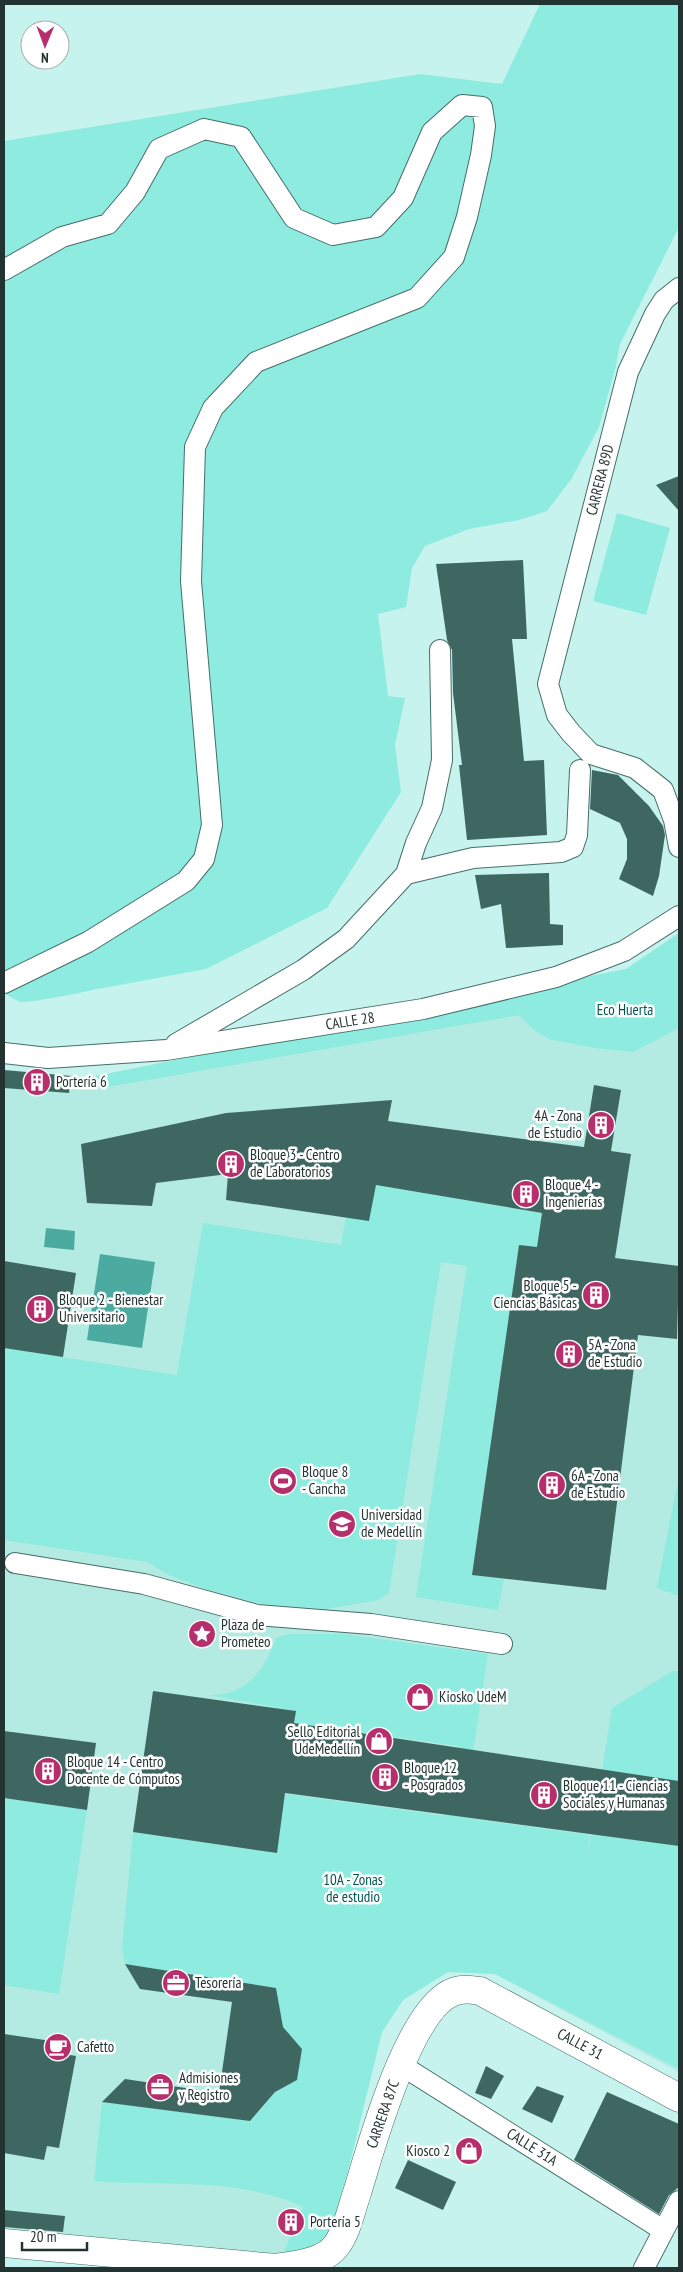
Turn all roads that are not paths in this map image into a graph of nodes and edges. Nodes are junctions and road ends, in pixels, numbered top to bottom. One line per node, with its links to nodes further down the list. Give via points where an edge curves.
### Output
1 (4, 270): 8 (street, via 62,238 108,224 135,192 159,148 204,129 241,137 294,218 333,235 376,227 403,198 432,132 462,104 482,107 485,126 481,154 454,257 417,298 256,362 213,408 195,447 191,581 212,825 204,859 186,881 96,937)
2 (679, 288): 5 (street, CARRERA 89D, via 664,300 655,314 628,372 548,684 557,715 591,754 635,768 663,790)
3 (440, 650): 6 (street, via 442,760 432,808)
4 (580, 770): 6 (street, via 577,834 573,847 561,852 473,858)
5 (679, 847)
6 (406, 874): 9 (street, via 339,944 303,970)
7 (679, 916): 9 (street, CALLE 28, via 624,951 556,977 500,992 423,1009)
8 (4, 983)
9 (166, 1050): 10 (street, CALLE 28, via 48,1058)
10 (4, 1054)
11 (15, 1562): 12 (street, via 144,1584 257,1615 371,1624)
12 (502, 1644)
13 (480, 1991): 14 (street, CARRERA 87C, via 460,1989 442,1999 423,2018); 15 (street, CALLE 31)
14 (400, 2064): 17 (street, CALLE 31A); 19 (street, CARRERA 87C, via 347,2222 336,2246)
15 (679, 2098)
16 (679, 2201): 17 (street)
17 (663, 2230): 20 (street)
18 (4, 2243): 19 (street, via 276,2268)
19 (314, 2265)
20 (644, 2268)

